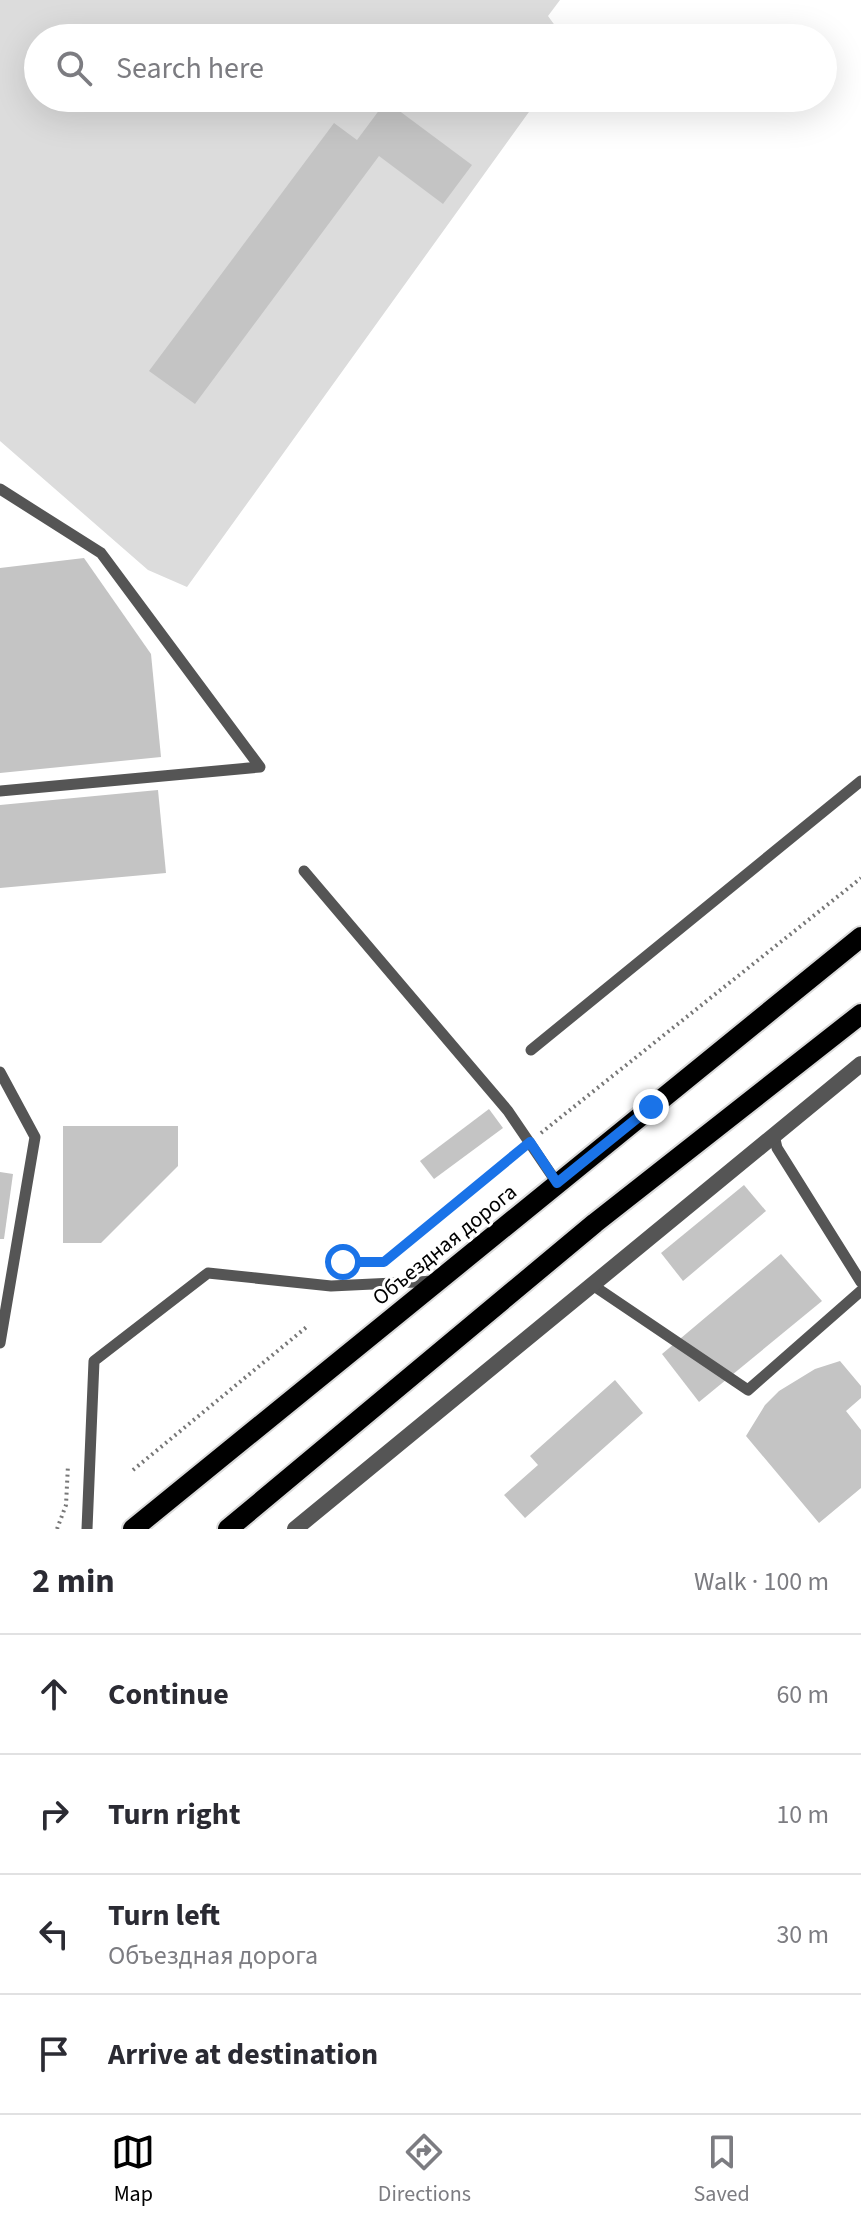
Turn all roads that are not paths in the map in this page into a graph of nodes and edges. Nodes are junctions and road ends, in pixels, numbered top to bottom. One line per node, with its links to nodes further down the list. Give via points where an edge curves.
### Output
1 (0, 489): 3 (lane, via 101,553 260,767)
2 (861, 781): 7 (lane)
3 (0, 791)
4 (304, 871): 11 (lane, via 508,1111)
5 (861, 937): 11 (main road, Объездная дорога)
6 (861, 1014): 19 (main road, via 595,1223)
7 (531, 1050)
8 (861, 1064): 10 (street)
9 (0, 1072): 16 (lane, via 35,1137)
10 (774, 1135): 13 (lane, via 777,1148); 14 (street)
11 (557, 1183): 12 (main road, Объездная дорога)
12 (437, 1281): 17 (lane, via 331,1286 208,1273 94,1361); 18 (main road, Объездная дорога)
13 (861, 1282)
14 (591, 1284): 15 (lane, via 748,1390); 20 (street)
15 (861, 1291)
16 (0, 1343)
17 (87, 1529)
18 (133, 1529)
19 (228, 1529)
20 (295, 1529)

